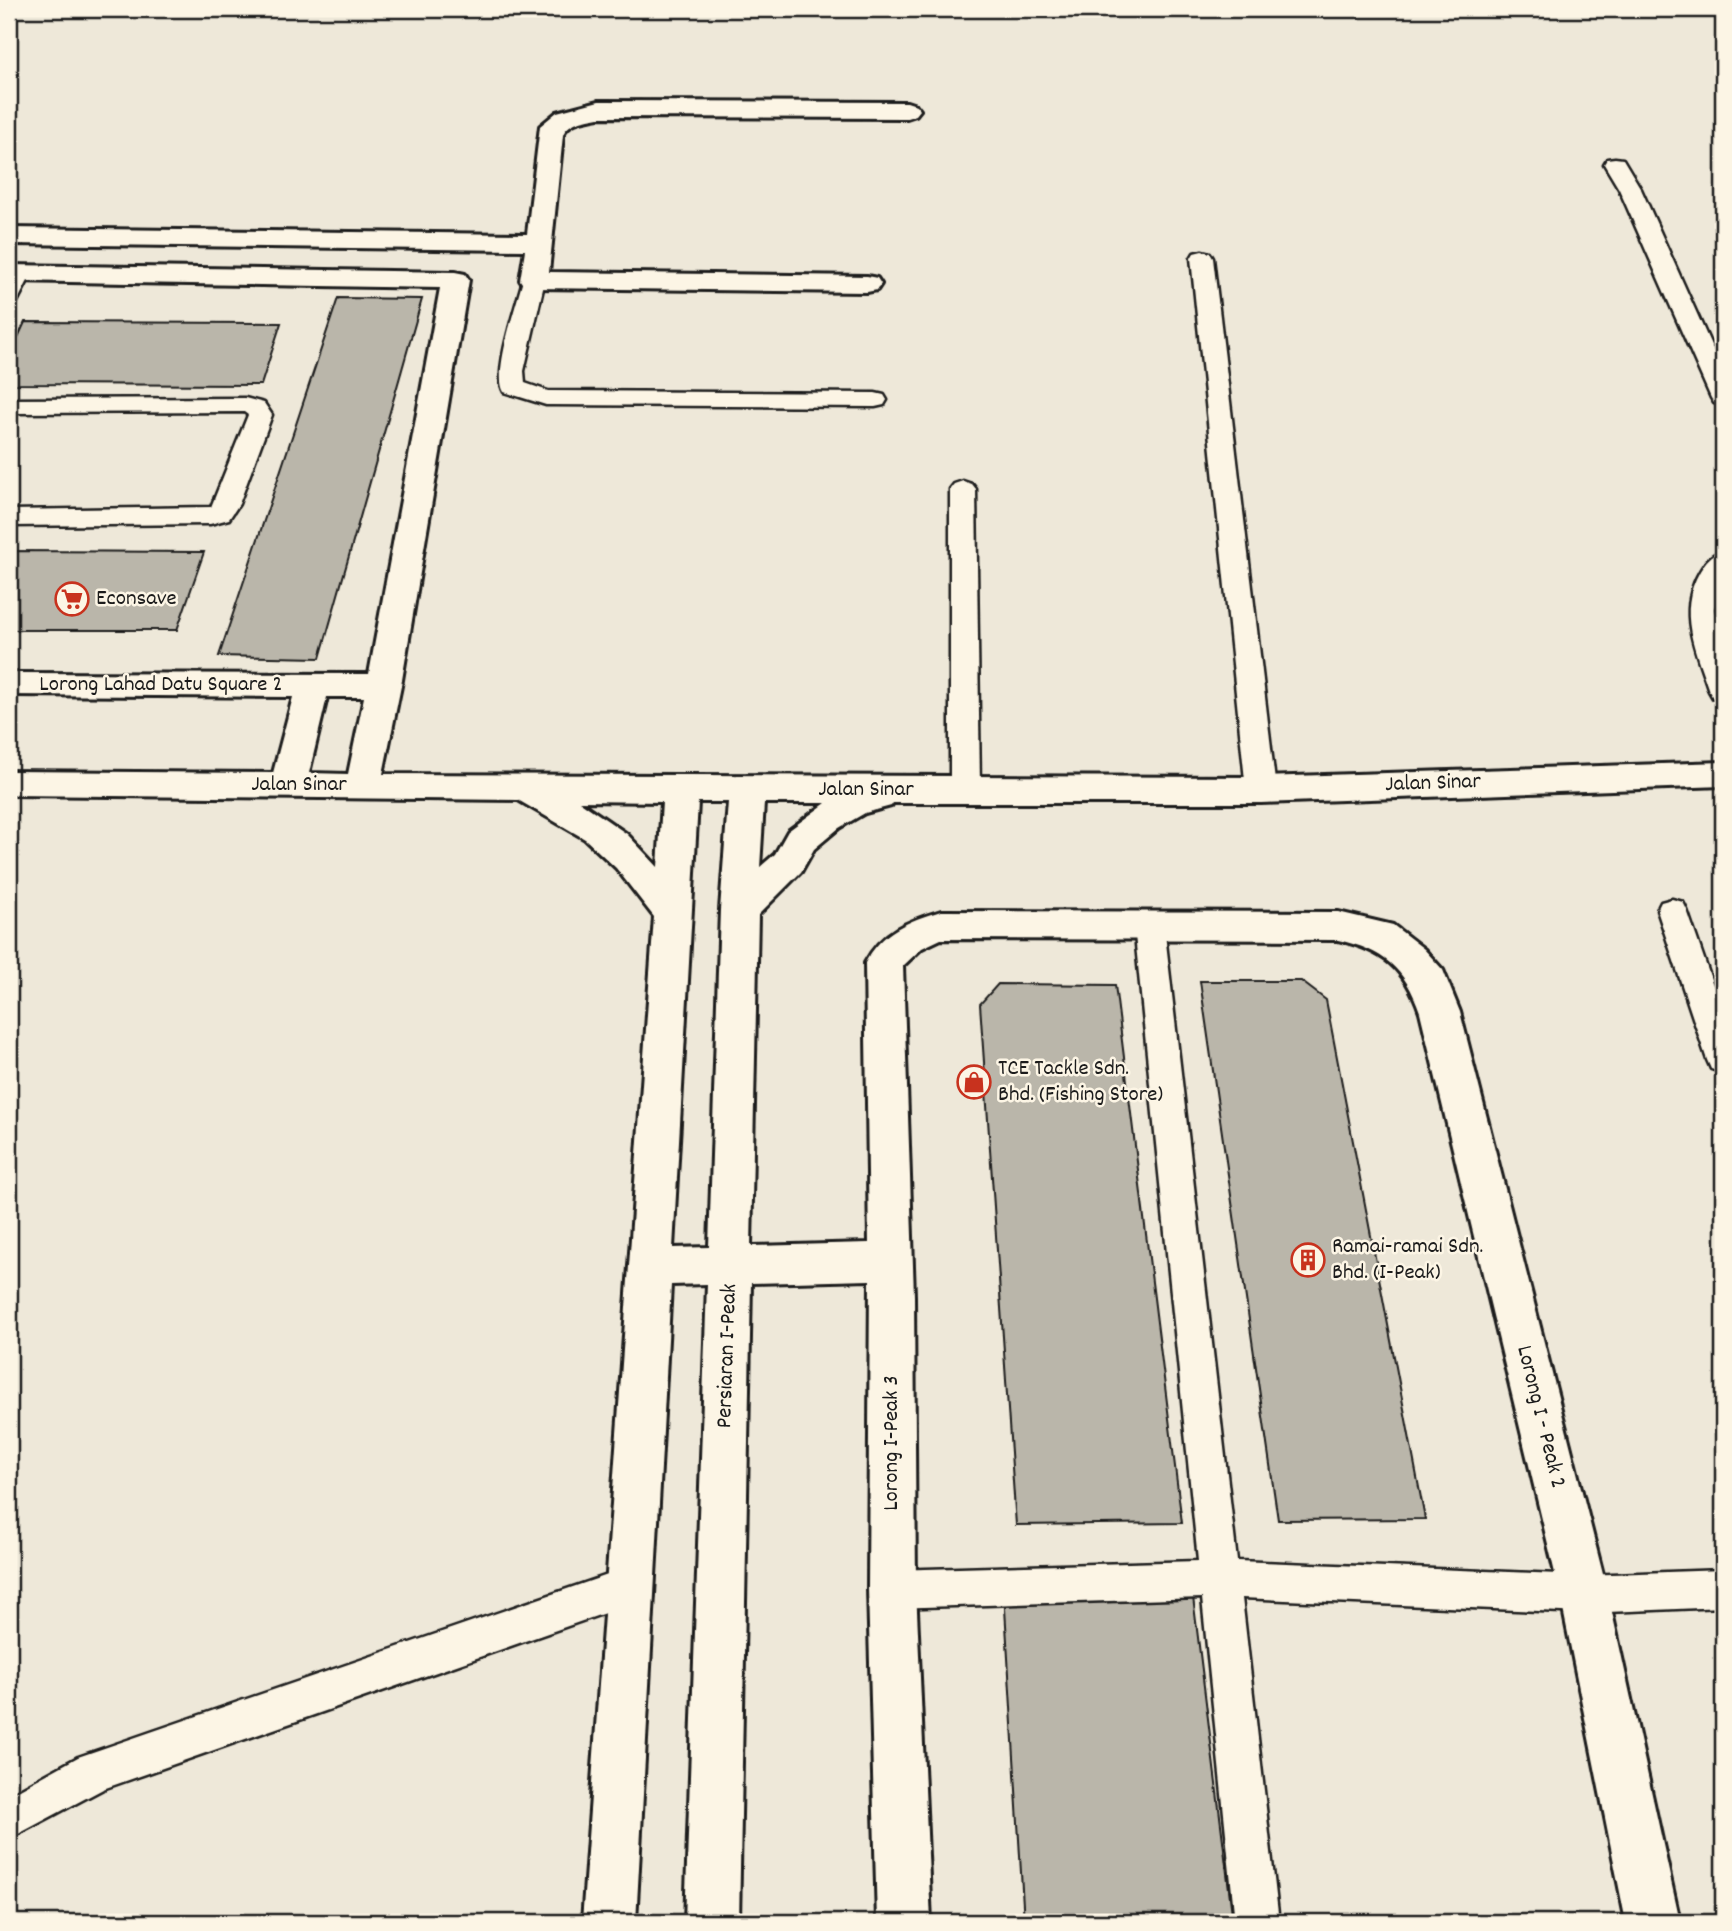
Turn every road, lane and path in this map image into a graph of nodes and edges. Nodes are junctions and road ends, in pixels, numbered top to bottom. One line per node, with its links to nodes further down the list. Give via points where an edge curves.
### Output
1 (907, 110): 5 (street, via 600,110 566,117 552,125)
2 (1615, 164): 11 (lane)
3 (9, 236): 4 (street)
4 (465, 239): 5 (street); 7 (street)
5 (540, 242): 8 (street)
6 (1202, 258): 30 (lane)
7 (455, 280): 9 (street); 19 (street)
8 (534, 280): 10 (street); 12 (lane, via 512,371 513,387 524,391 545,398)
9 (13, 281)
10 (867, 284)
11 (1723, 398)
12 (875, 400)
13 (9, 406): 15 (lane, via 245,405 260,415 220,513)
14 (963, 489): 28 (lane)
15 (9, 518)
16 (1723, 559): 20 (lane, via 1704,594 1700,615)
17 (9, 684): 18 (street, Lorong Lahad Datu Square 2)
18 (313, 686): 19 (street, Lorong Lahad Datu Square 2); 23 (street)
19 (384, 686): 24 (street)
20 (1723, 691)
21 (1723, 774): 30 (street, Jalan Sinar)
22 (9, 783): 23 (street, Jalan Sinar)
23 (288, 785): 24 (street, Jalan Sinar)
24 (363, 785): 25 (street, Jalan Sinar)
25 (514, 789): 26 (street, Jalan Sinar); 33 (street, via 563,806 597,826 623,849)
26 (681, 789): 29 (street, Jalan Sinar); 33 (street)
27 (911, 789): 28 (street, Jalan Sinar); 29 (street, Jalan Sinar); 31 (street, via 854,803 826,818)
28 (965, 789): 30 (street, Jalan Sinar)
29 (747, 790): 31 (street, Persiaran I-Peak)
30 (1261, 790)
31 (739, 910): 37 (street, Persiaran I-Peak)
32 (1672, 910): 35 (lane)
33 (674, 916): 38 (street)
34 (1149, 925): 36 (street, Lorong I-Peak 3, via 941,925 915,932 884,963); 39 (lane); 43 (street, Lorong I - Peak 2, via 1338,926 1380,935 1429,980)
35 (1723, 1060)
36 (891, 1261): 37 (street); 42 (street, Lorong I-Peak 3)
37 (730, 1265): 38 (street); 46 (street, Persiaran I-Peak)
38 (652, 1266): 40 (street)
39 (1218, 1578): 42 (lane); 43 (lane); 48 (lane)
40 (631, 1586): 44 (lane, via 93,1772); 45 (street)
41 (1723, 1588): 43 (lane)
42 (892, 1589): 47 (street, Lorong I-Peak 3)
43 (1584, 1594): 49 (street, Lorong I - Peak 2)
44 (9, 1818)
45 (609, 1922)
46 (712, 1922)
47 (904, 1922)
48 (1257, 1922)
49 (1653, 1922)

